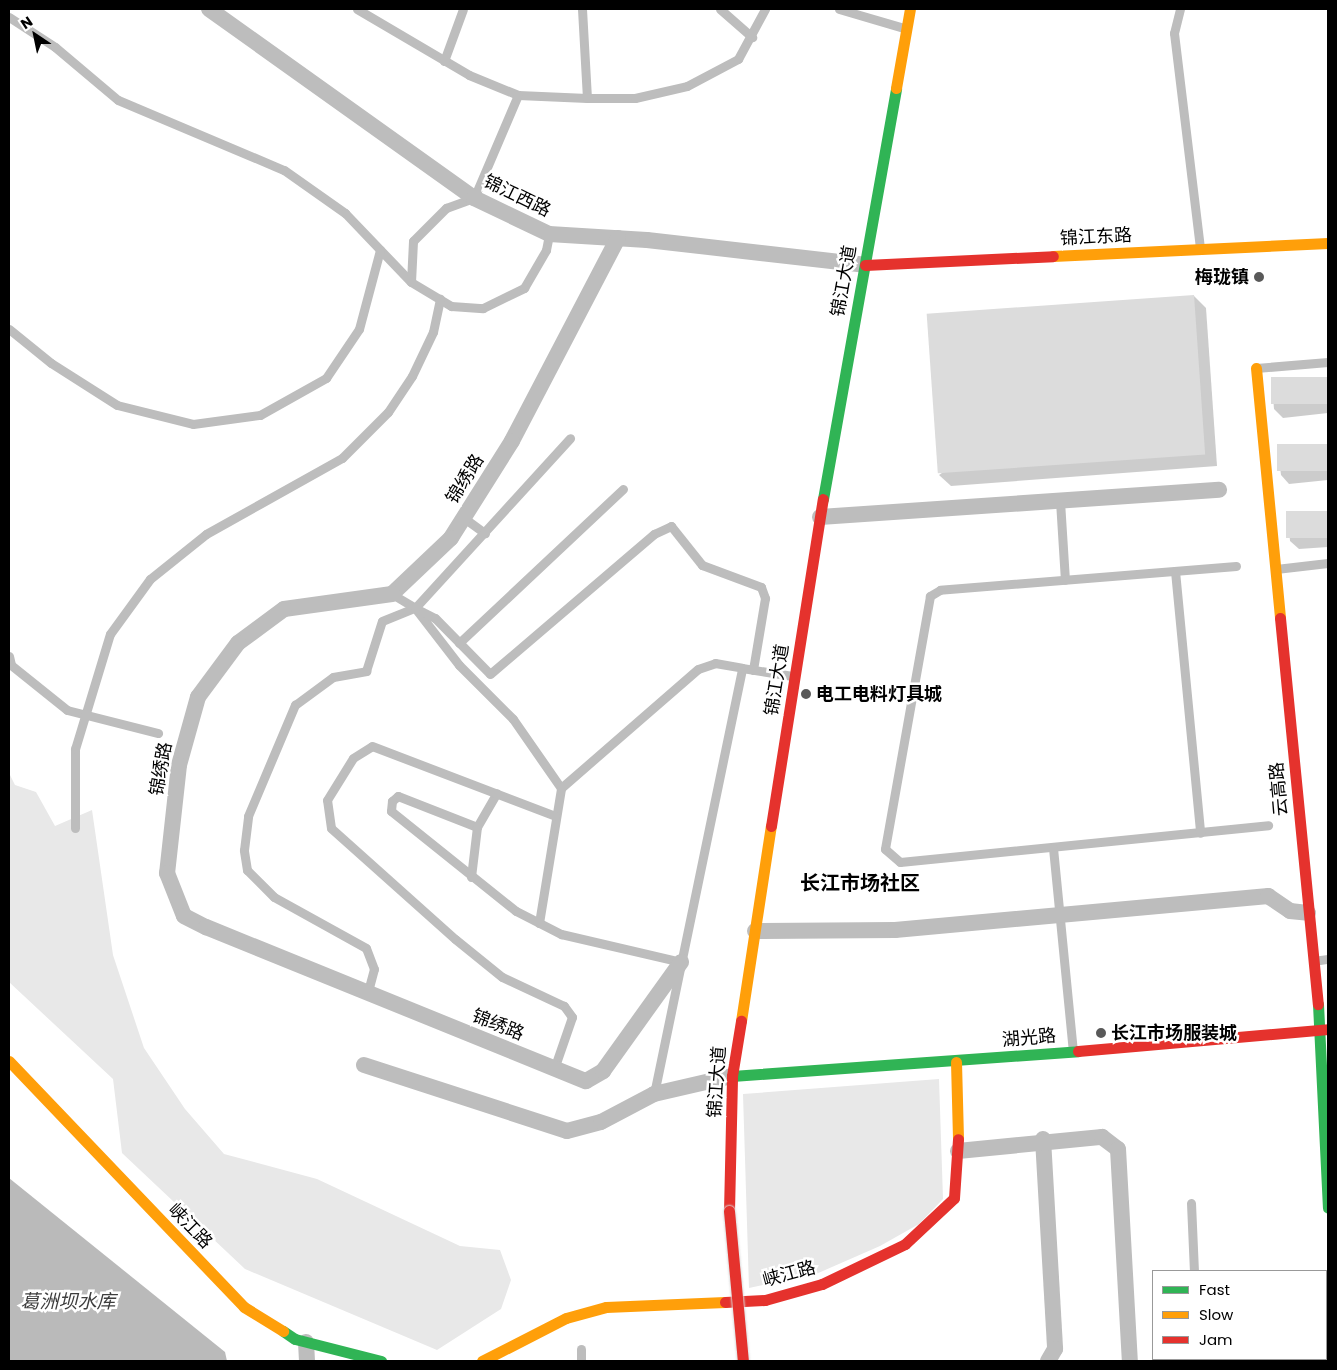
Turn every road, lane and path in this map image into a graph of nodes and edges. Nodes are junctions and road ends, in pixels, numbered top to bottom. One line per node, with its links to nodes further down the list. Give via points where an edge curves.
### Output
1 (209, 9): 16 (street, 锦江西路)
2 (357, 9): 13 (lane)
3 (463, 9): 13 (lane)
4 (582, 9): 15 (lane)
5 (720, 9): 12 (lane)
6 (765, 9): 12 (lane)
7 (839, 9): 11 (lane)
8 (910, 9): 11 (main road, 锦江大道)
9 (1180, 9): 20 (lane, via 1174,33)
10 (9, 17): 21 (lane, via 56,47 118,100 284,170 345,213)
11 (906, 28): 22 (main road, 锦江大道)
12 (752, 37): 15 (lane, via 738,59 687,86 635,98)
13 (444, 61): 14 (lane)
14 (518, 94): 15 (lane); 16 (lane)
15 (587, 98)
16 (474, 198): 17 (street, 锦江西路); 23 (lane, via 446,208 414,241)
17 (549, 234): 18 (street, 锦江西路); 24 (lane, via 546,250 524,288 483,308 452,306)
18 (618, 238): 22 (street, 锦江西路); 33 (street, 锦绣路, via 512,441)
19 (1328, 243): 20 (main road, 锦江东路)
20 (1200, 249): 22 (main road, 锦江东路)
21 (380, 250): 23 (lane); 25 (lane, via 359,329 326,378 260,415 193,424 117,405 50,363)
22 (865, 265): 32 (main road, 锦江大道)
23 (411, 282): 24 (lane)
24 (440, 299): 47 (lane, via 433,332 412,376 388,412 342,458 206,534 150,579 110,634)
25 (9, 329)
26 (1328, 362): 27 (lane)
27 (1256, 368): 37 (main road, 云高路)
28 (570, 438): 34 (lane)
29 (622, 489): 42 (lane)
30 (1219, 490): 31 (street)
31 (1060, 501): 32 (street); 39 (lane)
32 (820, 517): 46 (main road, 锦江大道)
33 (464, 518): 34 (lane); 40 (street, 锦绣路, via 451,538)
34 (485, 533): 41 (lane)
35 (1328, 563): 37 (lane)
36 (1236, 566): 38 (lane)
37 (1275, 569): 58 (main road, 云高路)
38 (1175, 571): 39 (lane); 55 (lane)
39 (1064, 580): 56 (lane, via 940,590 930,596 885,848 900,862)
40 (392, 594): 41 (lane); 65 (street, 锦绣路, via 284,609 238,643 198,697 179,764 167,873 184,916)
41 (415, 608): 42 (lane, via 436,618); 49 (lane, via 459,665 513,719); 65 (lane, via 382,621 366,671 333,678 295,705 248,816 244,850 248,870 274,897 366,948 374,969)
42 (459, 643): 45 (lane, via 490,674 659,530 670,526 702,565 761,587 765,598)
43 (9, 656): 47 (lane, via 11,665 67,710)
44 (742, 668): 45 (lane); 49 (lane, via 715,663 698,669); 64 (lane)
45 (753, 670): 46 (lane)
46 (795, 677): 61 (main road, 锦江大道)
47 (85, 714): 48 (lane); 54 (lane, via 75,749)
48 (158, 733)
49 (561, 788): 51 (lane)
50 (497, 793): 51 (lane); 53 (lane); 71 (lane, via 372,746 353,758 327,800 332,828 455,939 502,977 564,1006 572,1017)
51 (555, 816): 60 (lane)
52 (1268, 825): 55 (lane)
53 (477, 827): 57 (lane); 57 (lane, via 398,796 392,801 391,811)
54 (75, 828)
55 (1200, 832): 56 (lane)
56 (1054, 848): 59 (lane)
57 (471, 877): 60 (lane)
58 (1308, 913): 59 (street, via 1290,911 1268,896); 63 (main road, 云高路)
59 (1060, 915): 61 (street, via 895,930); 67 (lane)
60 (539, 923): 64 (lane, via 561,934)
61 (754, 931): 72 (main road, 锦江大道)
62 (1328, 960): 63 (lane)
63 (1313, 961): 66 (main road, 云高路)
64 (682, 962): 71 (street, 锦绣路, via 603,1071 586,1081); 73 (lane)
65 (367, 994): 71 (street, 锦绣路)
66 (1324, 1029): 67 (main road, 湖光路); 77 (main road, 云高路)
67 (1073, 1051): 69 (main road, 湖光路)
68 (9, 1061): 79 (main road, 峡江路, via 244,1307)
69 (956, 1062): 72 (main road, 湖光路); 75 (main road, 峡江路)
70 (364, 1065): 73 (street, via 566,1132 601,1122)
71 (554, 1068)
72 (732, 1076): 73 (street); 87 (main road, 锦江大道, bridge, via 729,1211)
73 (654, 1094)
74 (1043, 1140): 75 (street); 88 (street, via 1056,1348); 89 (street, via 1102,1137 1118,1149)
75 (958, 1152): 80 (main road, 峡江路, via 954,1198 927,1227 879,1259 822,1284 765,1300 606,1307 566,1318)
76 (1191, 1203): 78 (lane)
77 (1328, 1208)
78 (1194, 1270)
79 (306, 1342): 82 (street); 83 (main road, 峡江路)
80 (512, 1345): 84 (main road, 峡江路); 85 (lane)
81 (581, 1349): 86 (lane)
82 (306, 1361)
83 (381, 1361)
84 (482, 1361)
85 (513, 1361)
86 (581, 1361)
87 (744, 1361)
88 (1048, 1361)
89 (1130, 1361)

